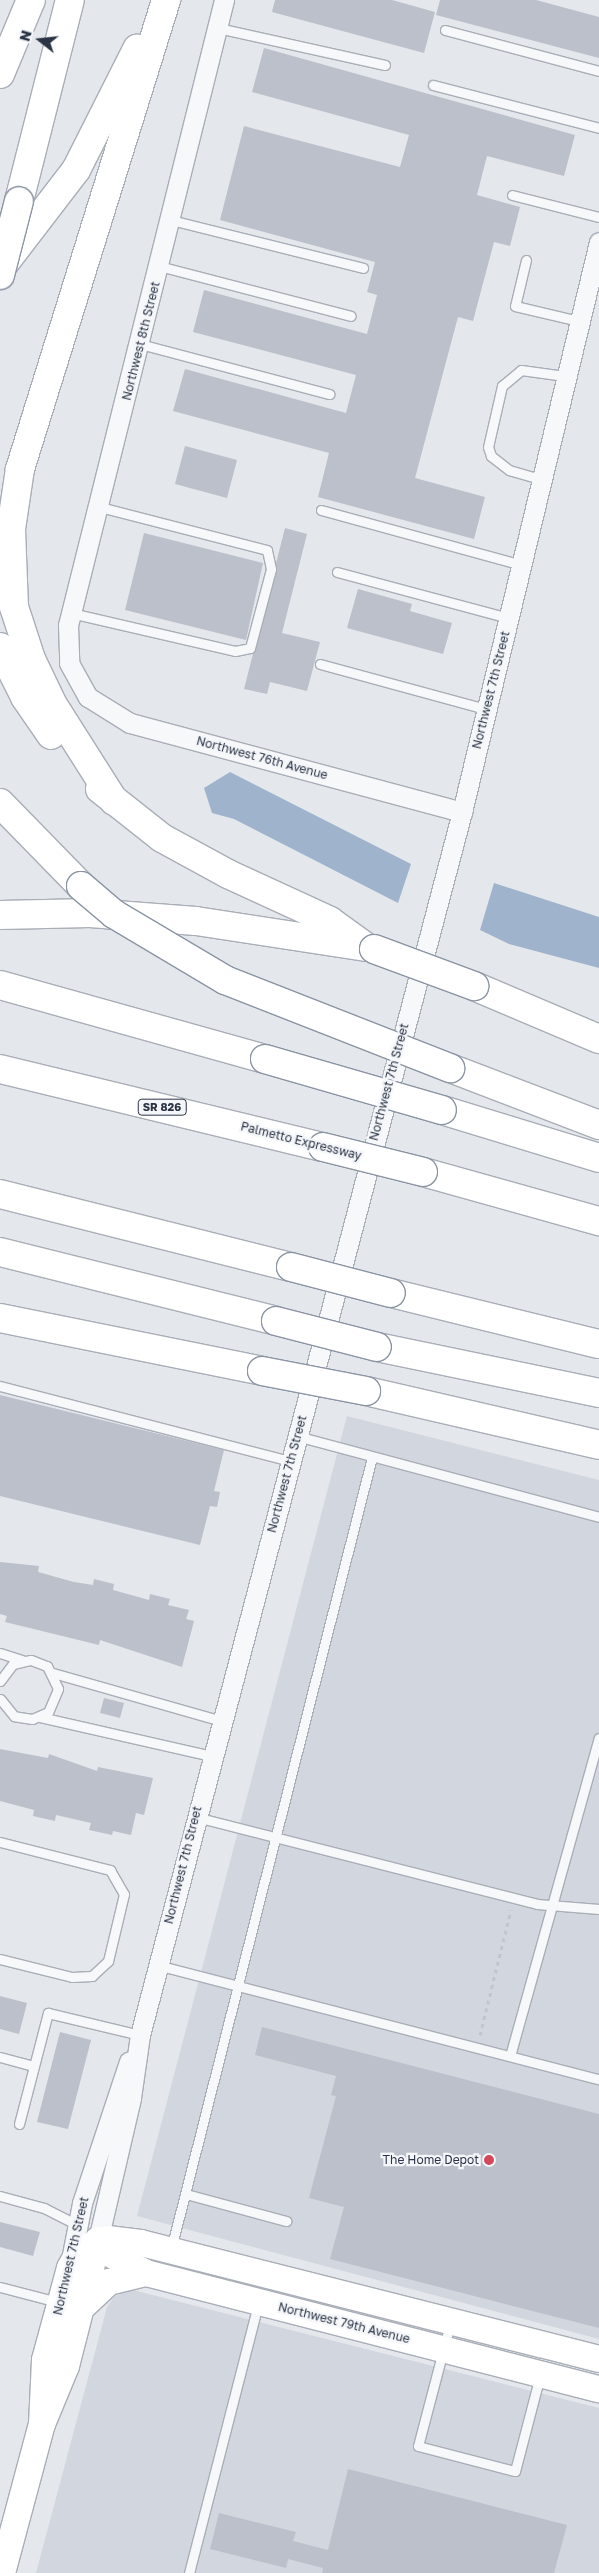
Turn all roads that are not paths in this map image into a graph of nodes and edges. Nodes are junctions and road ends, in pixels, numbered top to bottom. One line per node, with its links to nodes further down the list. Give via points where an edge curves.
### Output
1 (32, 0): 10 (highway)
2 (70, 0): 21 (highway, bridge)
3 (154, 0): 20 (highway, via 134,59 92,144 41,220)
4 (166, 0): 38 (highway, via 20,470 10,537 14,607 34,667 56,712)
5 (224, 0): 6 (street, Northwest 8th Street)
6 (218, 28): 8 (lane); 15 (street, Northwest 8th Street)
7 (445, 30): 9 (lane)
8 (385, 65)
9 (599, 71)
10 (0, 74)
11 (433, 85): 12 (lane)
12 (599, 128)
13 (512, 195): 14 (lane)
14 (599, 217)
15 (171, 220): 18 (street, Northwest 8th Street); 19 (lane)
16 (599, 242): 23 (street, Northwest 7th Street)
17 (526, 260): 23 (lane, via 515,306)
18 (160, 266): 22 (lane); 24 (street, Northwest 8th Street)
19 (363, 268)
20 (0, 269)
21 (0, 276)
22 (351, 316)
23 (579, 321): 25 (street, Northwest 7th Street)
24 (140, 344): 26 (lane); 28 (street, Northwest 8th Street)
25 (565, 376): 27 (street, Northwest 7th Street); 27 (lane, via 522,370 502,386 488,447 491,456 509,470)
26 (329, 394)
27 (540, 479): 30 (street, Northwest 7th Street)
28 (99, 507): 32 (street, Northwest 8th Street); 32 (lane, via 266,550 271,569 250,648 235,651)
29 (321, 510): 30 (lane)
30 (518, 564): 33 (street, Northwest 7th Street)
31 (337, 572): 33 (lane)
32 (71, 613): 36 (street, Northwest 8th Street, via 65,645)
33 (509, 618): 37 (street, Northwest 7th Street)
34 (0, 647): 38 (highway, via 44,725)
35 (320, 664): 37 (lane)
36 (75, 680): 40 (street, Northwest 76th Avenue, via 102,709 130,723)
37 (486, 709): 40 (street, Northwest 7th Street)
38 (114, 801): 42 (highway, via 193,856 330,921)
39 (0, 803): 46 (highway, bridge, via 81,886 129,924 224,980)
40 (462, 812): 59 (street, Northwest 7th Street)
41 (0, 915): 42 (highway, via 90,913 196,921)
42 (370, 948): 44 (highway, bridge, via 474,986)
43 (0, 985): 47 (highway, bridge, via 442,1110)
44 (599, 1039)
45 (0, 1069): 49 (highway, Palmetto Expressway / SR 826, bridge, via 423,1172)
46 (599, 1126)
47 (599, 1158)
48 (0, 1194): 55 (highway, bridge)
49 (599, 1221)
50 (0, 1252): 53 (highway)
51 (0, 1271): 53 (highway)
52 (0, 1318): 56 (highway)
53 (276, 1322): 58 (highway, bridge, via 377,1347)
54 (0, 1334): 56 (highway)
55 (599, 1344)
56 (127, 1346): 60 (highway, bridge, via 366,1391)
57 (0, 1386): 62 (lane)
58 (599, 1393)
59 (297, 1436): 61 (lane); 62 (street, Northwest 7th Street)
60 (599, 1445)
61 (372, 1457): 63 (lane); 75 (lane)
62 (290, 1461): 71 (street, Northwest 7th Street)
63 (599, 1517)
64 (0, 1653): 65 (lane)
65 (22, 1660): 66 (lane, via 39,1662); 67 (lane, via 6,1669)
66 (53, 1673): 70 (lane, via 57,1698); 71 (lane)
67 (0, 1681)
68 (0, 1699): 69 (lane)
69 (3, 1710): 70 (lane, via 23,1719)
70 (40, 1717): 73 (lane)
71 (221, 1721): 73 (street, Northwest 7th Street)
72 (599, 1738): 77 (lane)
73 (212, 1756): 74 (street, Northwest 7th Street)
74 (196, 1816): 75 (lane); 80 (street, Northwest 7th Street)
75 (276, 1838): 77 (lane); 81 (lane)
76 (0, 1842): 79 (lane, via 110,1870 124,1894 108,1961 92,1976 72,1977)
77 (553, 1906): 78 (lane); 83 (lane)
78 (599, 1909)
79 (0, 1959)
80 (158, 1965): 81 (lane); 82 (street, Northwest 7th Street)
81 (239, 1987): 83 (lane); 88 (lane)
82 (140, 2035): 85 (lane, via 48,2013); 91 (street, Northwest 7th Street, via 110,2111); 92 (street, Northwest 7th Street, via 131,2098)
83 (510, 2056): 86 (lane)
84 (0, 2057): 85 (lane)
85 (34, 2066): 87 (lane)
86 (599, 2079)
87 (19, 2124)
88 (186, 2194): 90 (lane); 93 (lane)
89 (0, 2196): 91 (lane, via 44,2208)
90 (286, 2221)
91 (76, 2224): 94 (street, Northwest 7th Street)
92 (98, 2240): 93 (street, via 128,2240); 94 (street, via 80,2250); 95 (street, Northwest 79th Avenue, via 110,2254); 98 (street, Northwest 7th Street)
93 (171, 2250): 99 (street)
94 (70, 2268): 98 (street, Northwest 7th Street)
95 (146, 2273): 97 (street, Northwest 79th Avenue); 98 (street, via 109,2282)
96 (0, 2287): 98 (lane)
97 (259, 2302): 100 (street, Northwest 79th Avenue); 106 (lane)
98 (71, 2306): 104 (street, Northwest 7th Street, via 45,2360); 104 (street, Northwest 7th Street, via 68,2309 72,2342)
99 (451, 2321): 100 (lane); 101 (street)
100 (444, 2349): 102 (street, Northwest 79th Avenue); 102 (lane, via 418,2446 515,2471)
101 (599, 2359)
102 (541, 2374): 103 (street, Northwest 79th Avenue)
103 (599, 2389)
104 (42, 2424): 105 (street, Northwest 7th Street)
105 (2, 2570)
106 (189, 2573)

